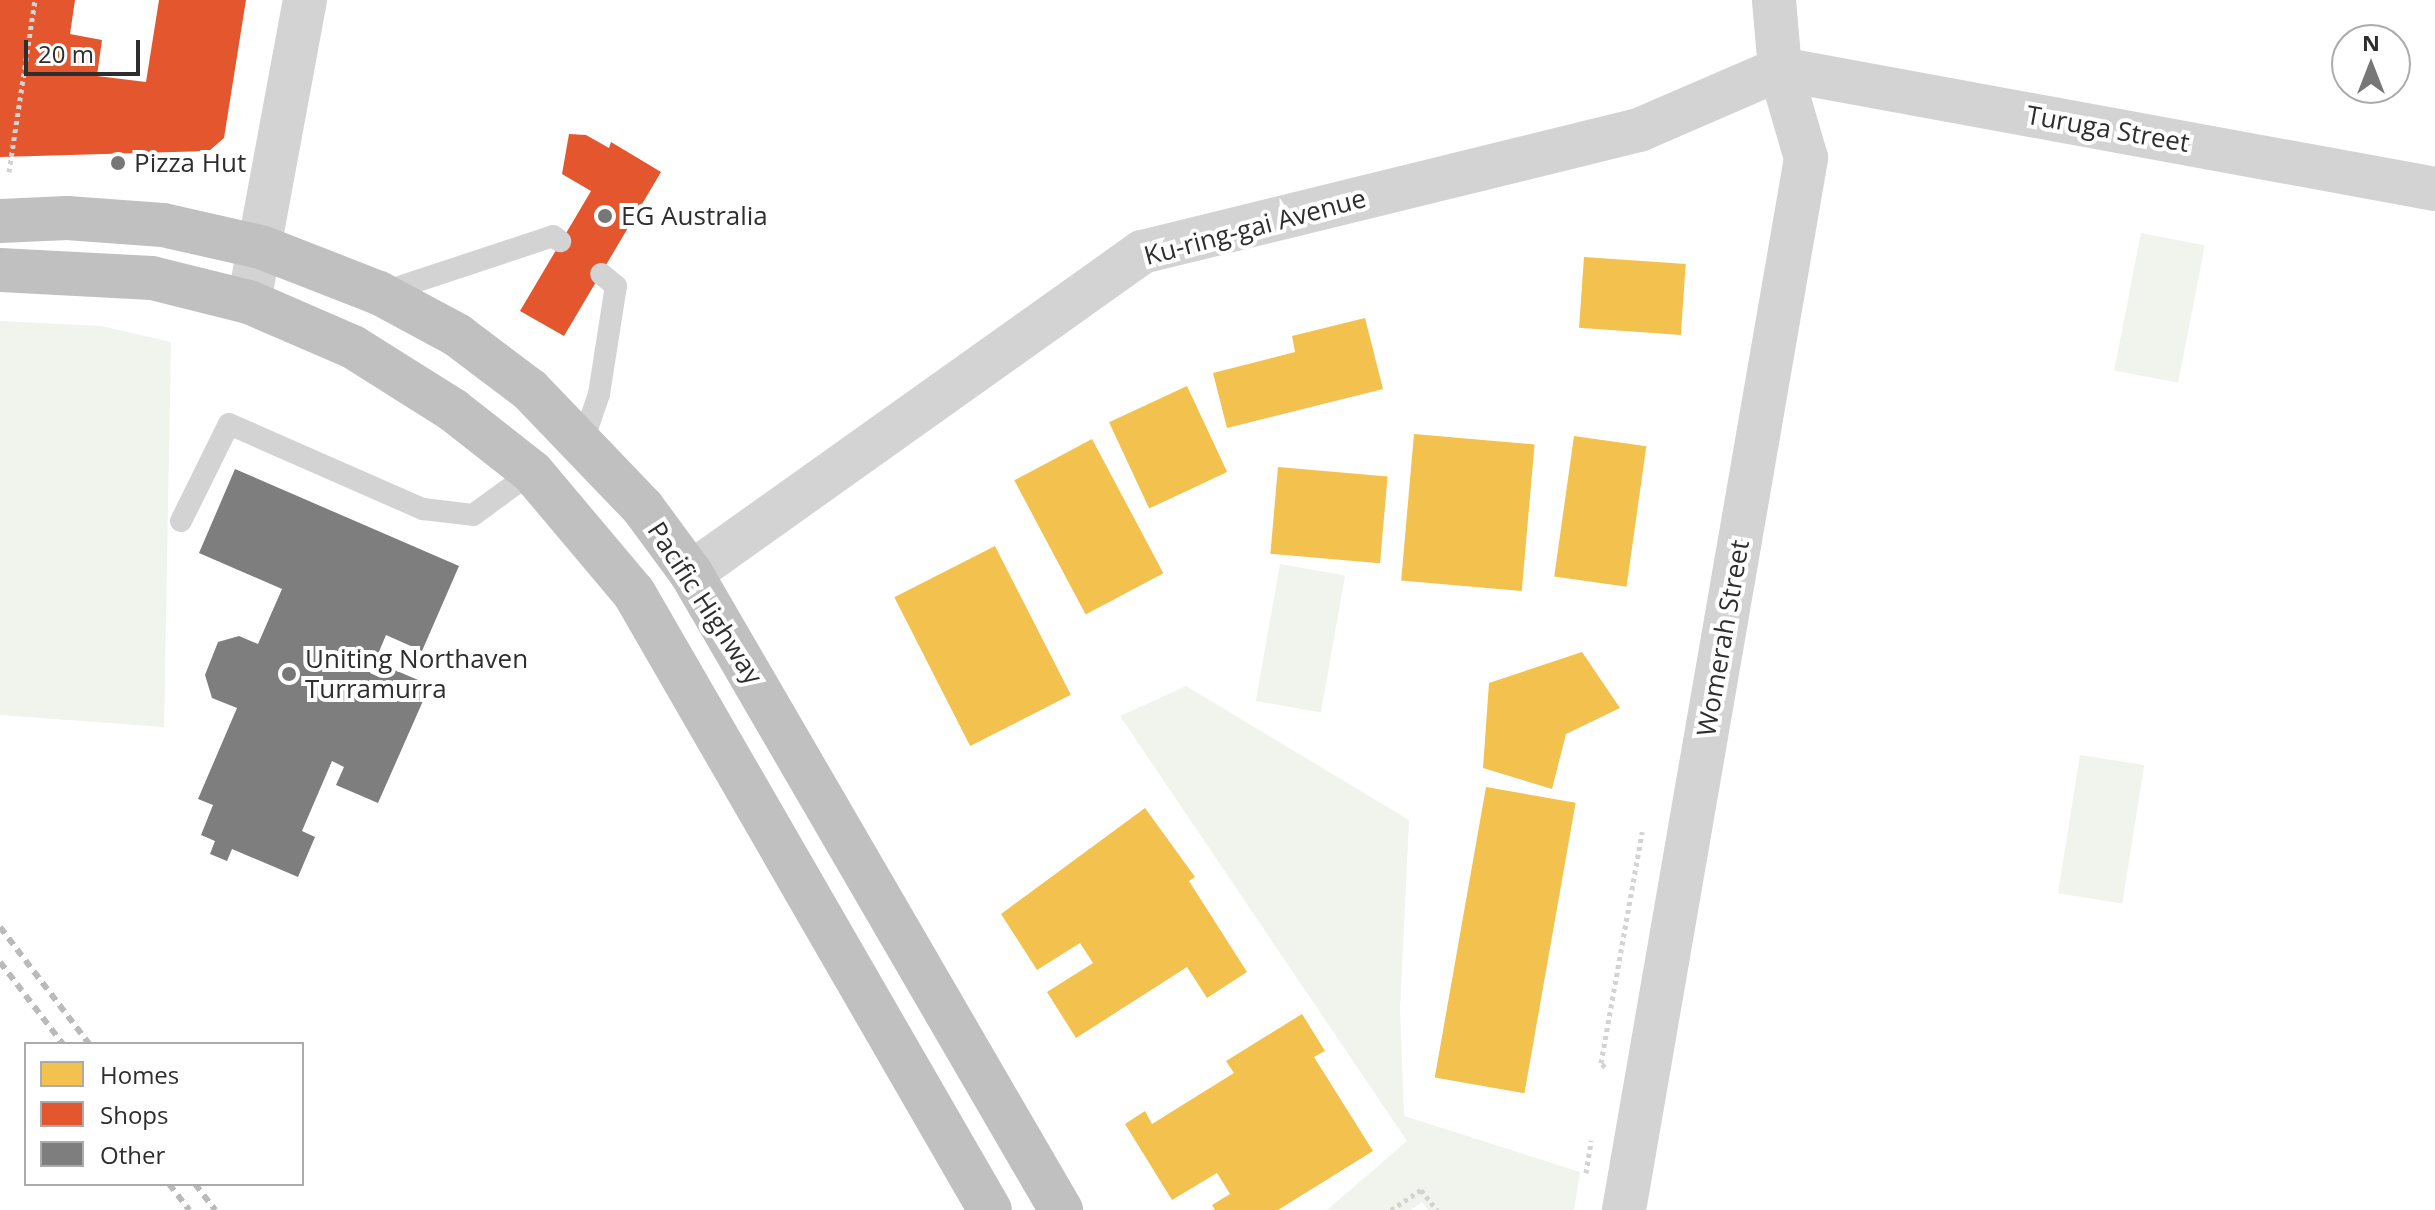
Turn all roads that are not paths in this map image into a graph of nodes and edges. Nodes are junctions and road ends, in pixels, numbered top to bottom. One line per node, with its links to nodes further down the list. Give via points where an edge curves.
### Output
1 (305, 0): 7 (street)
2 (1774, 0): 3 (street)
3 (1780, 69): 4 (street, Turuga Street); 15 (street, Ku-ring-gai Avenue, via 1639,130 1142,252); 18 (street, Womerah Street, via 1806,158)
4 (2435, 189)
5 (0, 221): 7 (highway, Pacific Highway, via 67,218 163,225)
6 (560, 241): 10 (lane, via 553,236)
7 (261, 247): 10 (highway, Pacific Highway); 11 (street)
8 (0, 270): 11 (highway, Pacific Highway, via 152,278)
9 (601, 274): 12 (lane, via 616,286 599,394)
10 (379, 293): 12 (highway, Pacific Highway, via 457,335 530,390)
11 (249, 302): 13 (highway, Pacific Highway, via 353,347 453,410)
12 (583, 441): 15 (highway, Pacific Highway)
13 (532, 472): 14 (lane, via 473,515 423,509 229,424); 16 (highway, Pacific Highway, via 634,593)
14 (181, 521)
15 (691, 573): 17 (highway, Pacific Highway)
16 (990, 1210)
17 (1061, 1210)
18 (1624, 1210)

